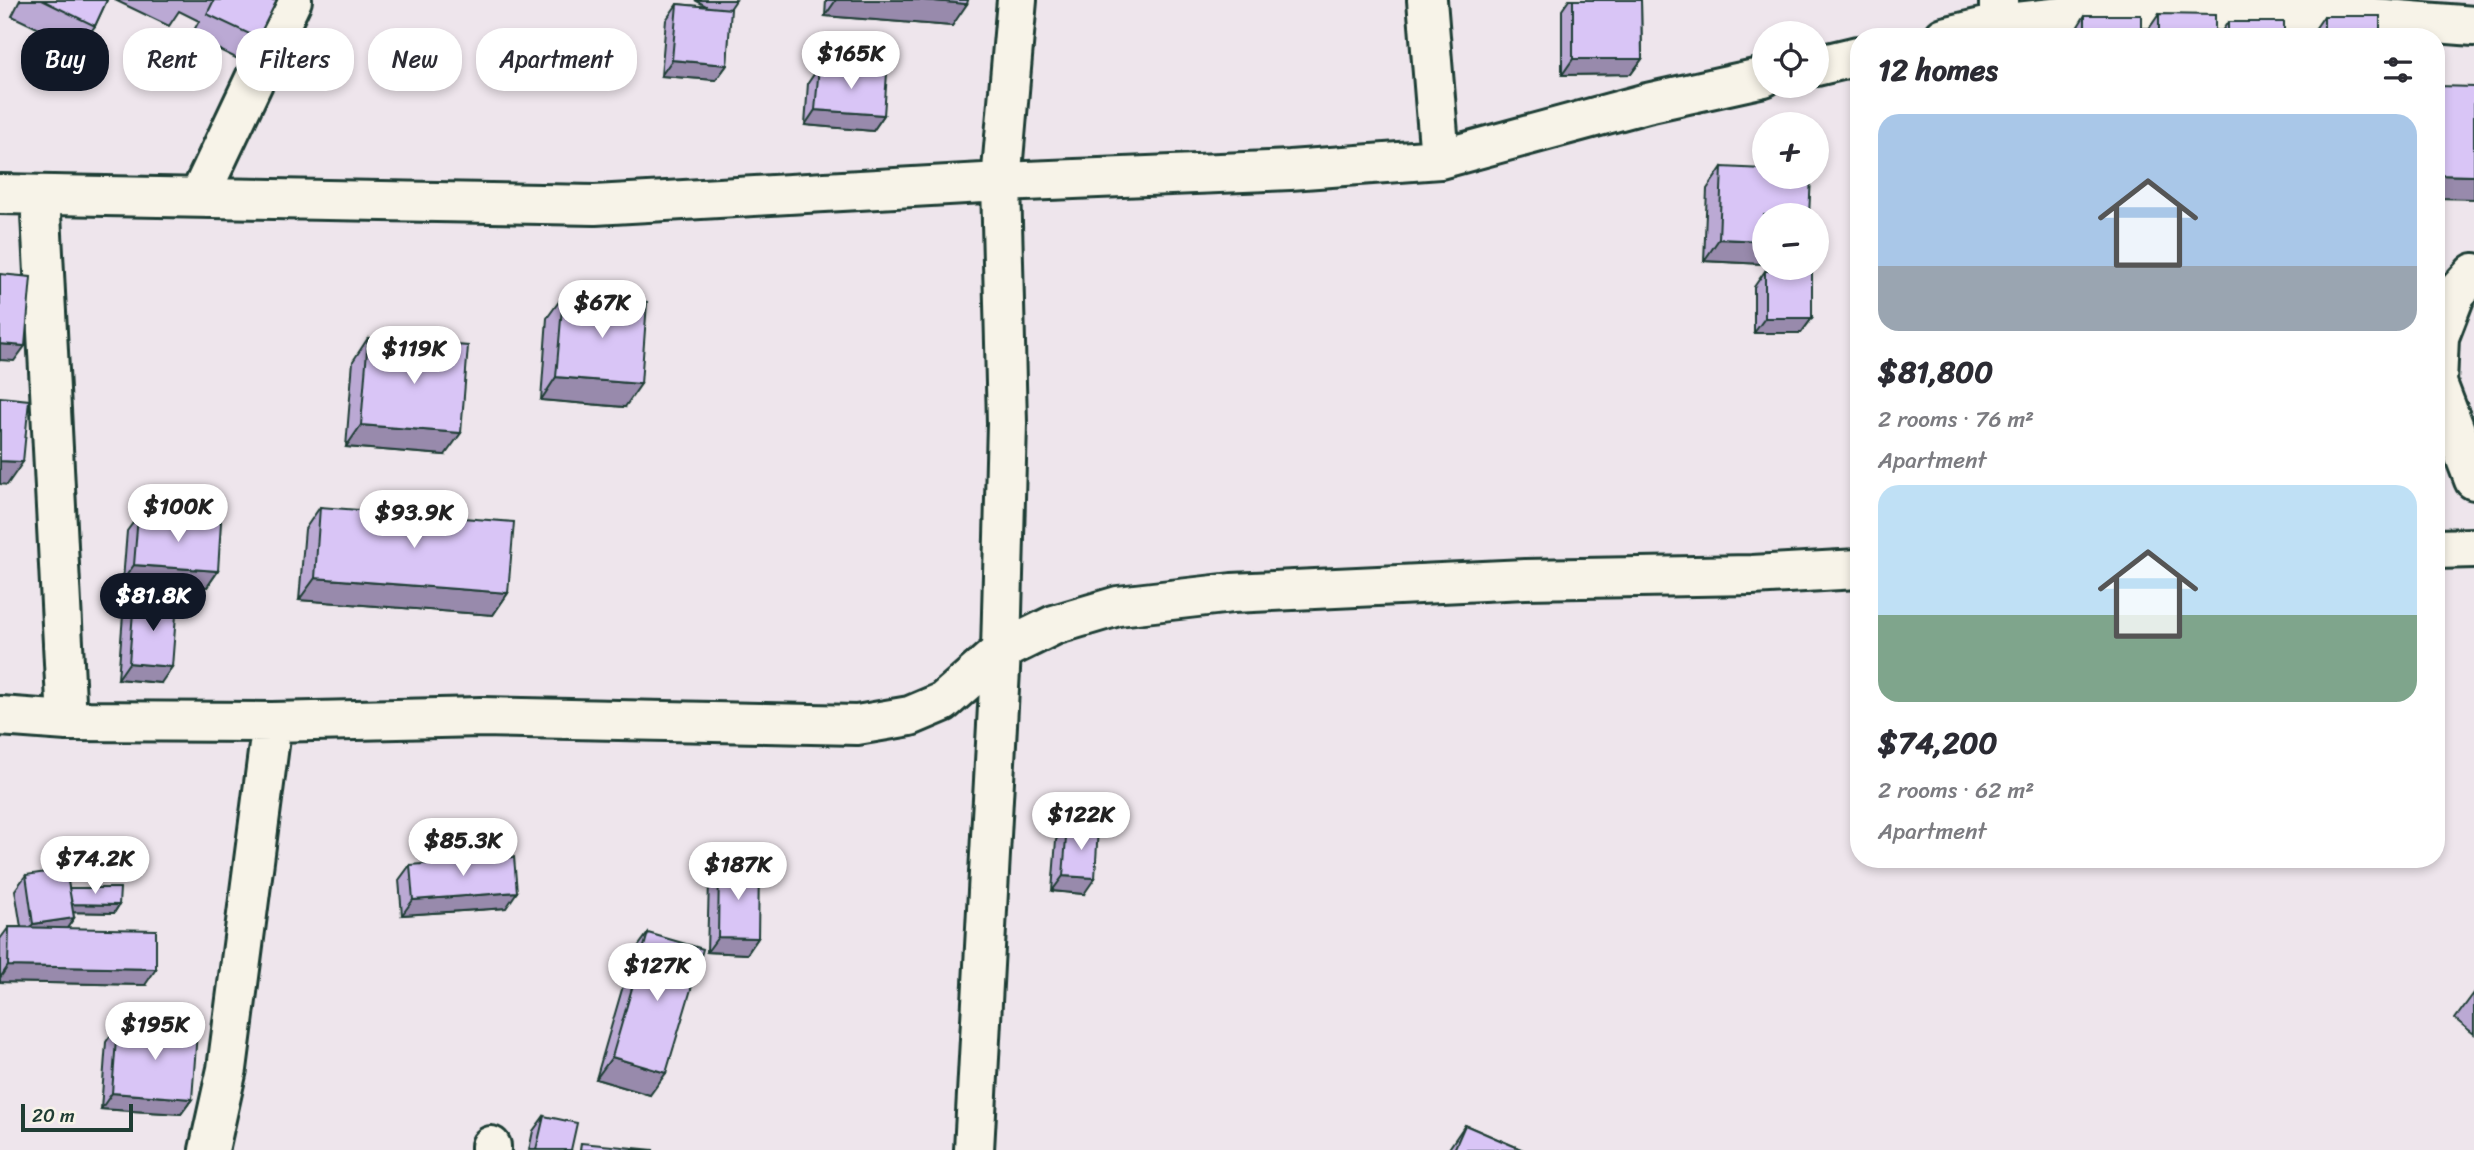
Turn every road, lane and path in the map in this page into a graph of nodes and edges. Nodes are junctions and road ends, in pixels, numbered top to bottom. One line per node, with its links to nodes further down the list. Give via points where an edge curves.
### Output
1 (292, 0): 14 (street)
2 (1017, 0): 11 (street)
3 (1427, 0): 10 (street)
4 (1999, 12): 5 (street, via 2142,8); 6 (street)
5 (2474, 26)
6 (1964, 28)
7 (1850, 58): 8 (street)
8 (1829, 63)
9 (1752, 80): 10 (street)
10 (1440, 159): 11 (street)
11 (1001, 182): 14 (street, via 595,205); 22 (street, via 1007,423)
12 (0, 194): 13 (street)
13 (40, 195): 14 (street); 24 (street)
14 (199, 197)
15 (2474, 273): 16 (street, via 2456,293)
16 (2445, 321)
17 (2445, 404): 18 (street)
18 (2474, 480)
19 (2474, 548): 20 (street)
20 (2445, 550)
21 (1850, 569): 22 (street, via 1232,593 1118,606 1054,625)
22 (1001, 651): 25 (street, via 943,702 910,716 858,725 481,717); 27 (street)
23 (0, 716): 24 (street)
24 (67, 721): 25 (street)
25 (272, 722): 26 (street, via 227,1069)
26 (209, 1150)
27 (974, 1150)

